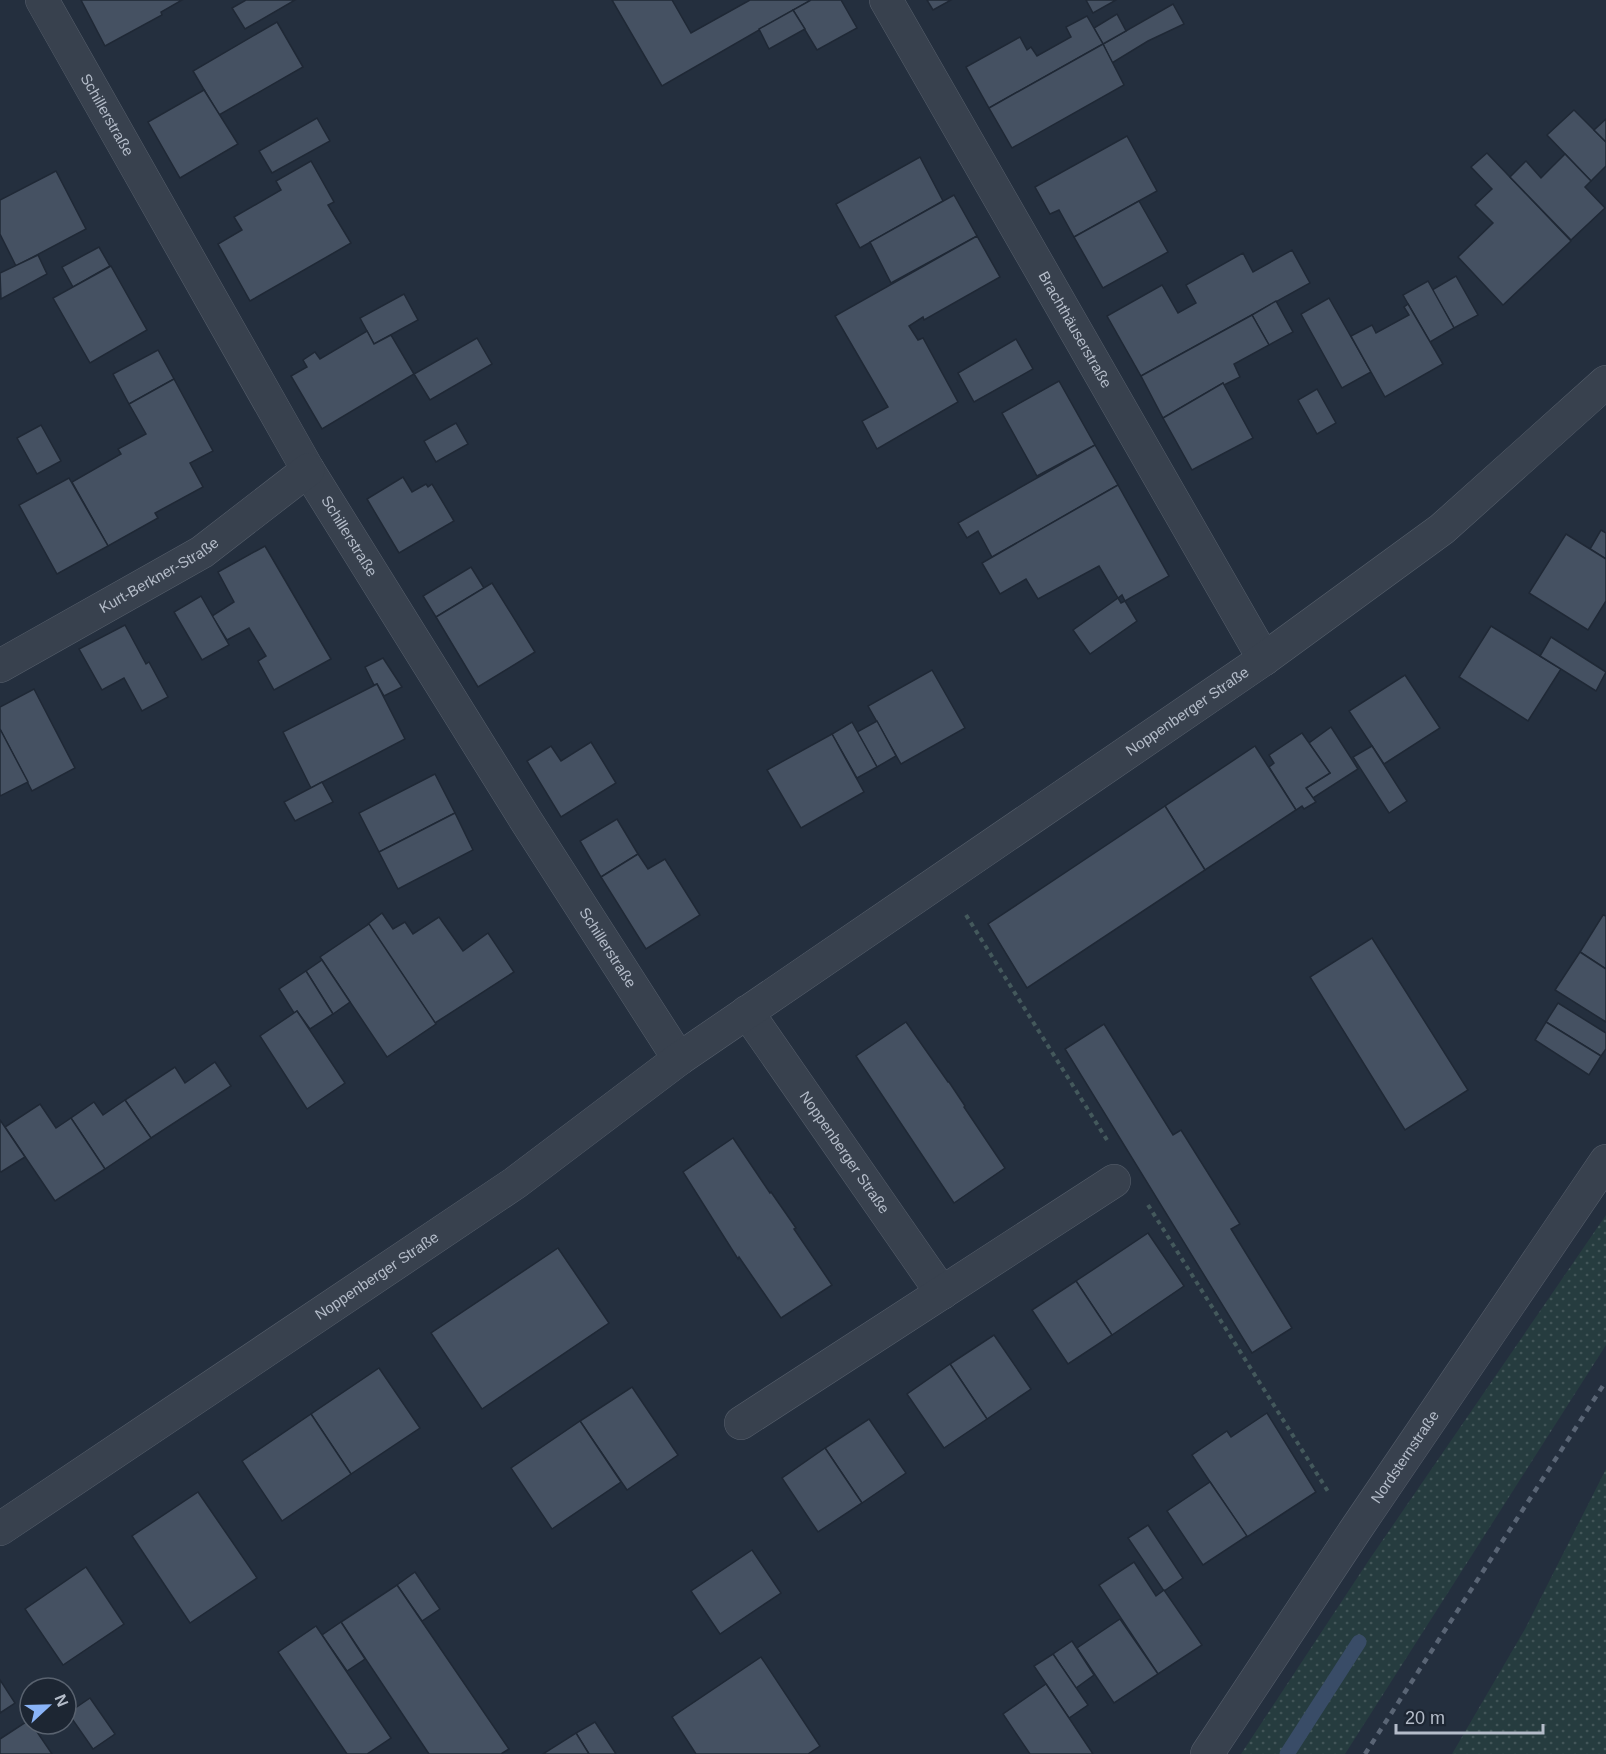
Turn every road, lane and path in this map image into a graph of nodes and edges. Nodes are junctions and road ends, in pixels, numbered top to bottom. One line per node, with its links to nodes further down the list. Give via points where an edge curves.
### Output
1 (42, 0): 4 (street, Schillerstraße)
2 (886, 0): 5 (street, Brachthäuserstraße)
3 (1606, 382): 5 (street, Noppenberger Straße, via 1442,529)
4 (308, 470): 6 (street, Kurt-Berkner-Straße, via 202,552); 8 (street, Schillerstraße)
5 (1264, 659): 7 (street, Noppenberger Straße)
6 (0, 666)
7 (747, 1012): 8 (street, Noppenberger Straße); 11 (street, Noppenberger Straße)
8 (679, 1059): 13 (street, Noppenberger Straße, via 515,1183)
9 (1606, 1161): 14 (street, Nordsternstraße)
10 (1114, 1180): 11 (street)
11 (942, 1293): 12 (street)
12 (741, 1423)
13 (0, 1529)
14 (1207, 1754)

